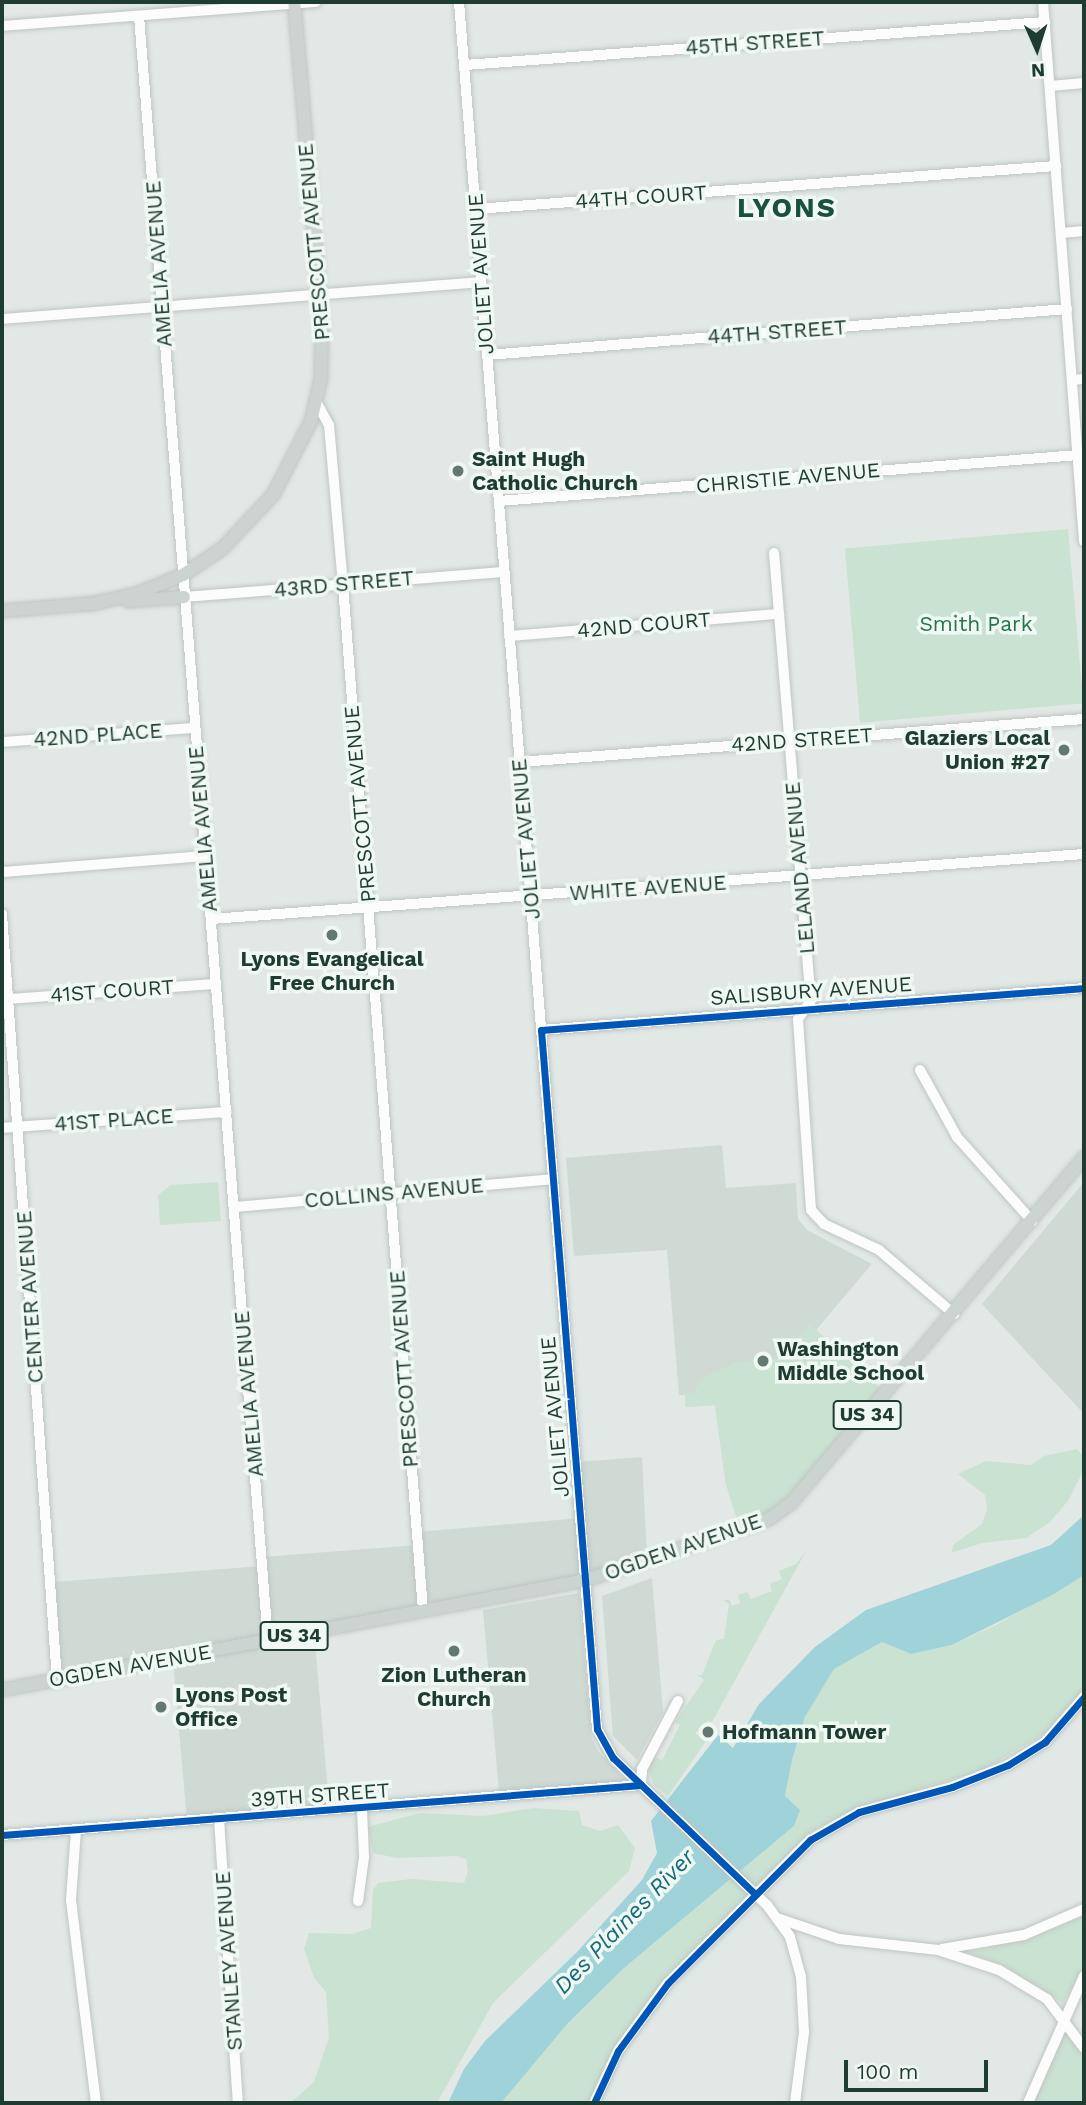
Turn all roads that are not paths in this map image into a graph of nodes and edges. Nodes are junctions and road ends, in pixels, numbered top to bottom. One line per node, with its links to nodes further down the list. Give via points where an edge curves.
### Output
1 (316, 2): 4 (street)
2 (459, 2): 8 (street, JOLIET AVENUE)
3 (1043, 2): 6 (street)
4 (294, 3): 5 (street); 16 (main road, PRESCOTT AVENUE)
5 (139, 16): 7 (street); 17 (street, AMELIA AVENUE)
6 (1045, 22): 8 (street, 45TH STREET); 10 (street)
7 (2, 26)
8 (465, 65): 12 (street, JOLIET AVENUE)
9 (1084, 83): 10 (street)
10 (1050, 86): 11 (street)
11 (1056, 166): 12 (street, 44TH COURT); 14 (street)
12 (476, 209): 15 (street, JOLIET AVENUE)
13 (1084, 231): 14 (street)
14 (1062, 233): 18 (street)
15 (481, 282): 16 (street); 20 (street, JOLIET AVENUE)
16 (319, 293): 17 (street); 23 (main road, PRESCOTT AVENUE, via 323,355)
17 (162, 306): 19 (street); 29 (street, AMELIA AVENUE)
18 (1067, 309): 20 (street, 44TH STREET); 22 (street)
19 (2, 319)
20 (487, 355): 25 (street, JOLIET AVENUE)
21 (1084, 379): 22 (street)
22 (1072, 380): 24 (street)
23 (316, 401): 29 (main road, via 295,458 272,495 243,531); 30 (street, PRESCOTT AVENUE, via 329,425)
24 (1078, 455): 25 (street, CHRISTIE AVENUE); 26 (street)
25 (499, 500): 28 (street, JOLIET AVENUE)
26 (1084, 541)
27 (774, 553): 34 (street, LELAND AVENUE)
28 (503, 572): 30 (street, 43RD STREET); 35 (street, JOLIET AVENUE)
29 (183, 575): 31 (street, AMELIA AVENUE); 32 (main road, via 136,594)
30 (343, 584): 31 (street, 43RD STREET); 46 (street, PRESCOTT AVENUE)
31 (184, 597): 32 (main road); 37 (street, AMELIA AVENUE)
32 (91, 604): 33 (main road)
33 (2, 611)
34 (779, 614): 35 (street, 42ND COURT); 38 (street, LELAND AVENUE)
35 (509, 636): 40 (street, JOLIET AVENUE)
36 (1084, 719): 38 (street, 42ND STREET)
37 (194, 728): 39 (street, 42ND PLACE); 42 (street, AMELIA AVENUE)
38 (790, 741): 40 (street, 42ND STREET); 44 (street, LELAND AVENUE)
39 (2, 742)
40 (520, 762): 45 (street, JOLIET AVENUE)
41 (1084, 854): 44 (street, WHITE AVENUE)
42 (205, 856): 43 (street); 48 (street, AMELIA AVENUE)
43 (2, 872)
44 (801, 876): 45 (street, WHITE AVENUE); 52 (street, LELAND AVENUE, via 811,1000)
45 (530, 897): 46 (street, WHITE AVENUE); 53 (street, JOLIET AVENUE)
46 (369, 907): 48 (street, WHITE AVENUE); 60 (street, PRESCOTT AVENUE)
47 (2, 914): 51 (street, CENTER AVENUE)
48 (211, 919): 49 (street, AMELIA AVENUE)
49 (215, 984): 51 (street, 41ST COURT); 55 (street, AMELIA AVENUE)
50 (1084, 988): 52 (street, SALISBURY AVENUE)
51 (9, 999): 56 (street, CENTER AVENUE)
52 (805, 1009): 53 (street, SALISBURY AVENUE); 63 (street, LELAND AVENUE, via 798,1020 813,1215 879,1250)
53 (541, 1030): 59 (street, JOLIET AVENUE)
54 (920, 1070): 62 (street, via 957,1137)
55 (226, 1112): 56 (street, 41ST PLACE); 61 (street, AMELIA AVENUE)
56 (19, 1127): 57 (street, 41ST PLACE); 67 (street, CENTER AVENUE)
57 (2, 1128)
58 (1084, 1157): 62 (main road, OGDEN AVENUE / US 34)
59 (553, 1180): 60 (street, COLLINS AVENUE); 64 (street, JOLIET AVENUE)
60 (391, 1192): 61 (street, COLLINS AVENUE); 65 (street, PRESCOTT AVENUE)
61 (234, 1207): 66 (street, AMELIA AVENUE)
62 (1032, 1222): 63 (main road, OGDEN AVENUE / US 34)
63 (954, 1314): 64 (main road, OGDEN AVENUE / US 34, via 782,1512)
64 (586, 1580): 65 (main road, OGDEN AVENUE / US 34); 71 (street, JOLIET AVENUE, via 597,1729 604,1748)
65 (423, 1610): 66 (main road, OGDEN AVENUE / US 34)
66 (268, 1641): 67 (main road, OGDEN AVENUE / US 34)
67 (57, 1679): 68 (main road, OGDEN AVENUE / US 34)
68 (2, 1690)
69 (1084, 1697): 76 (street, via 1045,1742 1009,1765 839,1821 810,1840)
70 (678, 1701): 71 (street, via 642,1769)
71 (641, 1785): 72 (street, 39TH STREET); 76 (street, JOLIET AVENUE)
72 (362, 1810): 73 (street, 39TH STREET); 77 (street, via 364,1857)
73 (219, 1819): 74 (street, 39TH STREET); 85 (street, STANLEY AVENUE)
74 (76, 1829): 75 (street, 39TH STREET); 84 (street, via 72,1900)
75 (2, 1835)
76 (754, 1893): 79 (street, JOLIET AVENUE); 86 (street, via 647,2009 618,2051)
77 (358, 1901)
78 (1084, 1909): 80 (street, via 1024,1935)
79 (780, 1919): 80 (street, via 839,1939); 87 (street, via 801,1977 804,2032)
80 (938, 1950): 82 (street, via 1020,1980)
81 (1084, 1976): 82 (street)
82 (1063, 2018): 83 (street); 88 (street)
83 (1084, 2048)
84 (96, 2103)
85 (238, 2103)
86 (594, 2103)
87 (795, 2103)
88 (1028, 2103)

